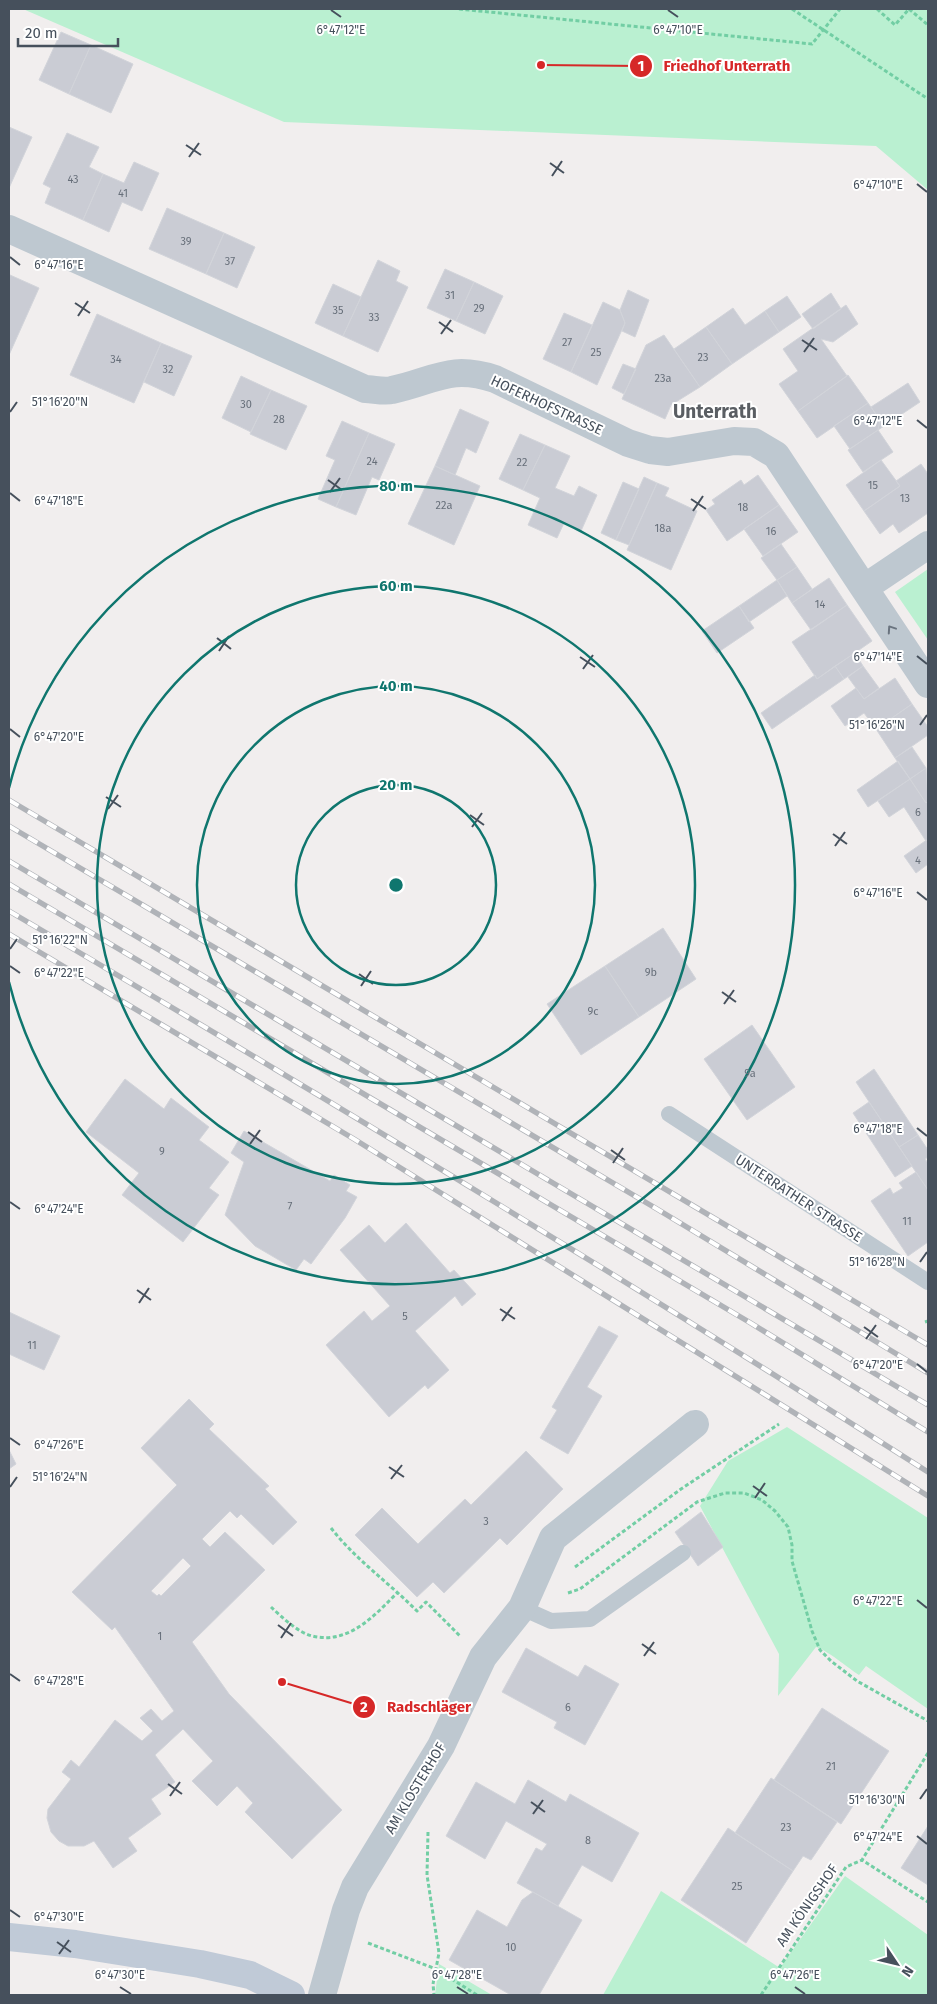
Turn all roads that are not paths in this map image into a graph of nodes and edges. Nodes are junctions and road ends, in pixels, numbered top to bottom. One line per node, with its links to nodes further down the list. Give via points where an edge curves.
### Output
1 (9, 229): 3 (street, HOFERHOFSTRASSE, via 365,389 391,390 455,372 474,372 628,443 650,450 668,452 734,441 754,442 776,455)
2 (928, 545): 3 (street)
3 (864, 588): 4 (street, HOFERHOFSTRASSE, one-way to 3)
4 (928, 684)
5 (669, 1114): 6 (lane, UNTERRATHER STRASSE)
6 (928, 1282)
7 (695, 1424): 9 (street, AM KLOSTERHOF, via 553,1538)
8 (683, 1553): 9 (lane, via 590,1619 551,1621)
9 (522, 1608): 12 (street, AM KLOSTERHOF, via 483,1657 441,1746 355,1887)
10 (9, 1937): 11 (main road, via 200,1964 250,1975)
11 (291, 1995)
12 (322, 1995)

